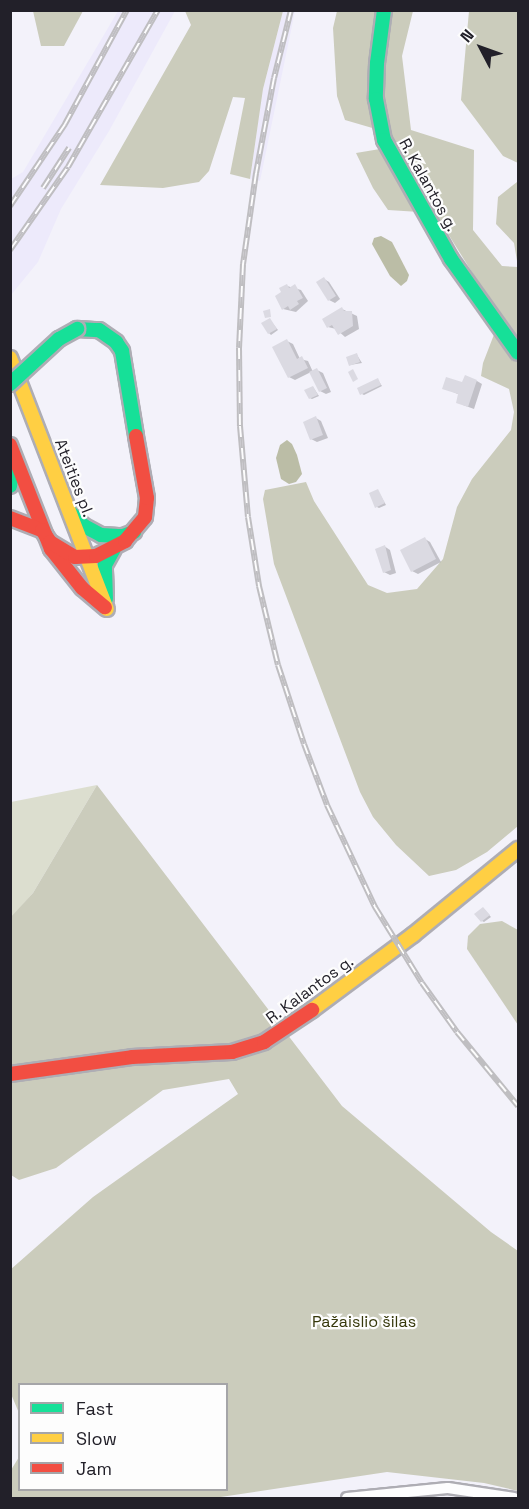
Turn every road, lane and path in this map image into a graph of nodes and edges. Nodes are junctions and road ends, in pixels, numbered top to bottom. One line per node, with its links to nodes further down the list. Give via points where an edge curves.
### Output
1 (384, 10): 2 (main road, R. Kalantos g., via 376,99 384,140 451,259)
2 (519, 353)
3 (10, 358): 7 (main road, Ateities pl.)
4 (10, 384): 10 (main road, bridge, via 59,339 77,329 88,328 108,335 122,351 147,498 145,517)
5 (12, 449): 6 (main road); 9 (main road)
6 (10, 486)
7 (69, 512): 10 (main road, via 101,535); 12 (main road, Ateities pl.)
8 (10, 518): 9 (main road)
9 (42, 530): 12 (main road, via 62,551); 13 (main road, via 68,572)
10 (135, 532): 11 (main road)
11 (114, 549): 12 (main road); 13 (main road, via 105,565)
12 (87, 557): 13 (main road, Ateities pl.)
13 (107, 609)
14 (519, 849): 15 (main road, R. Kalantos g., via 412,935 264,1042 232,1052 132,1057)
15 (10, 1074)
16 (347, 1498): 17 (street, via 448,1488)
17 (513, 1498)

